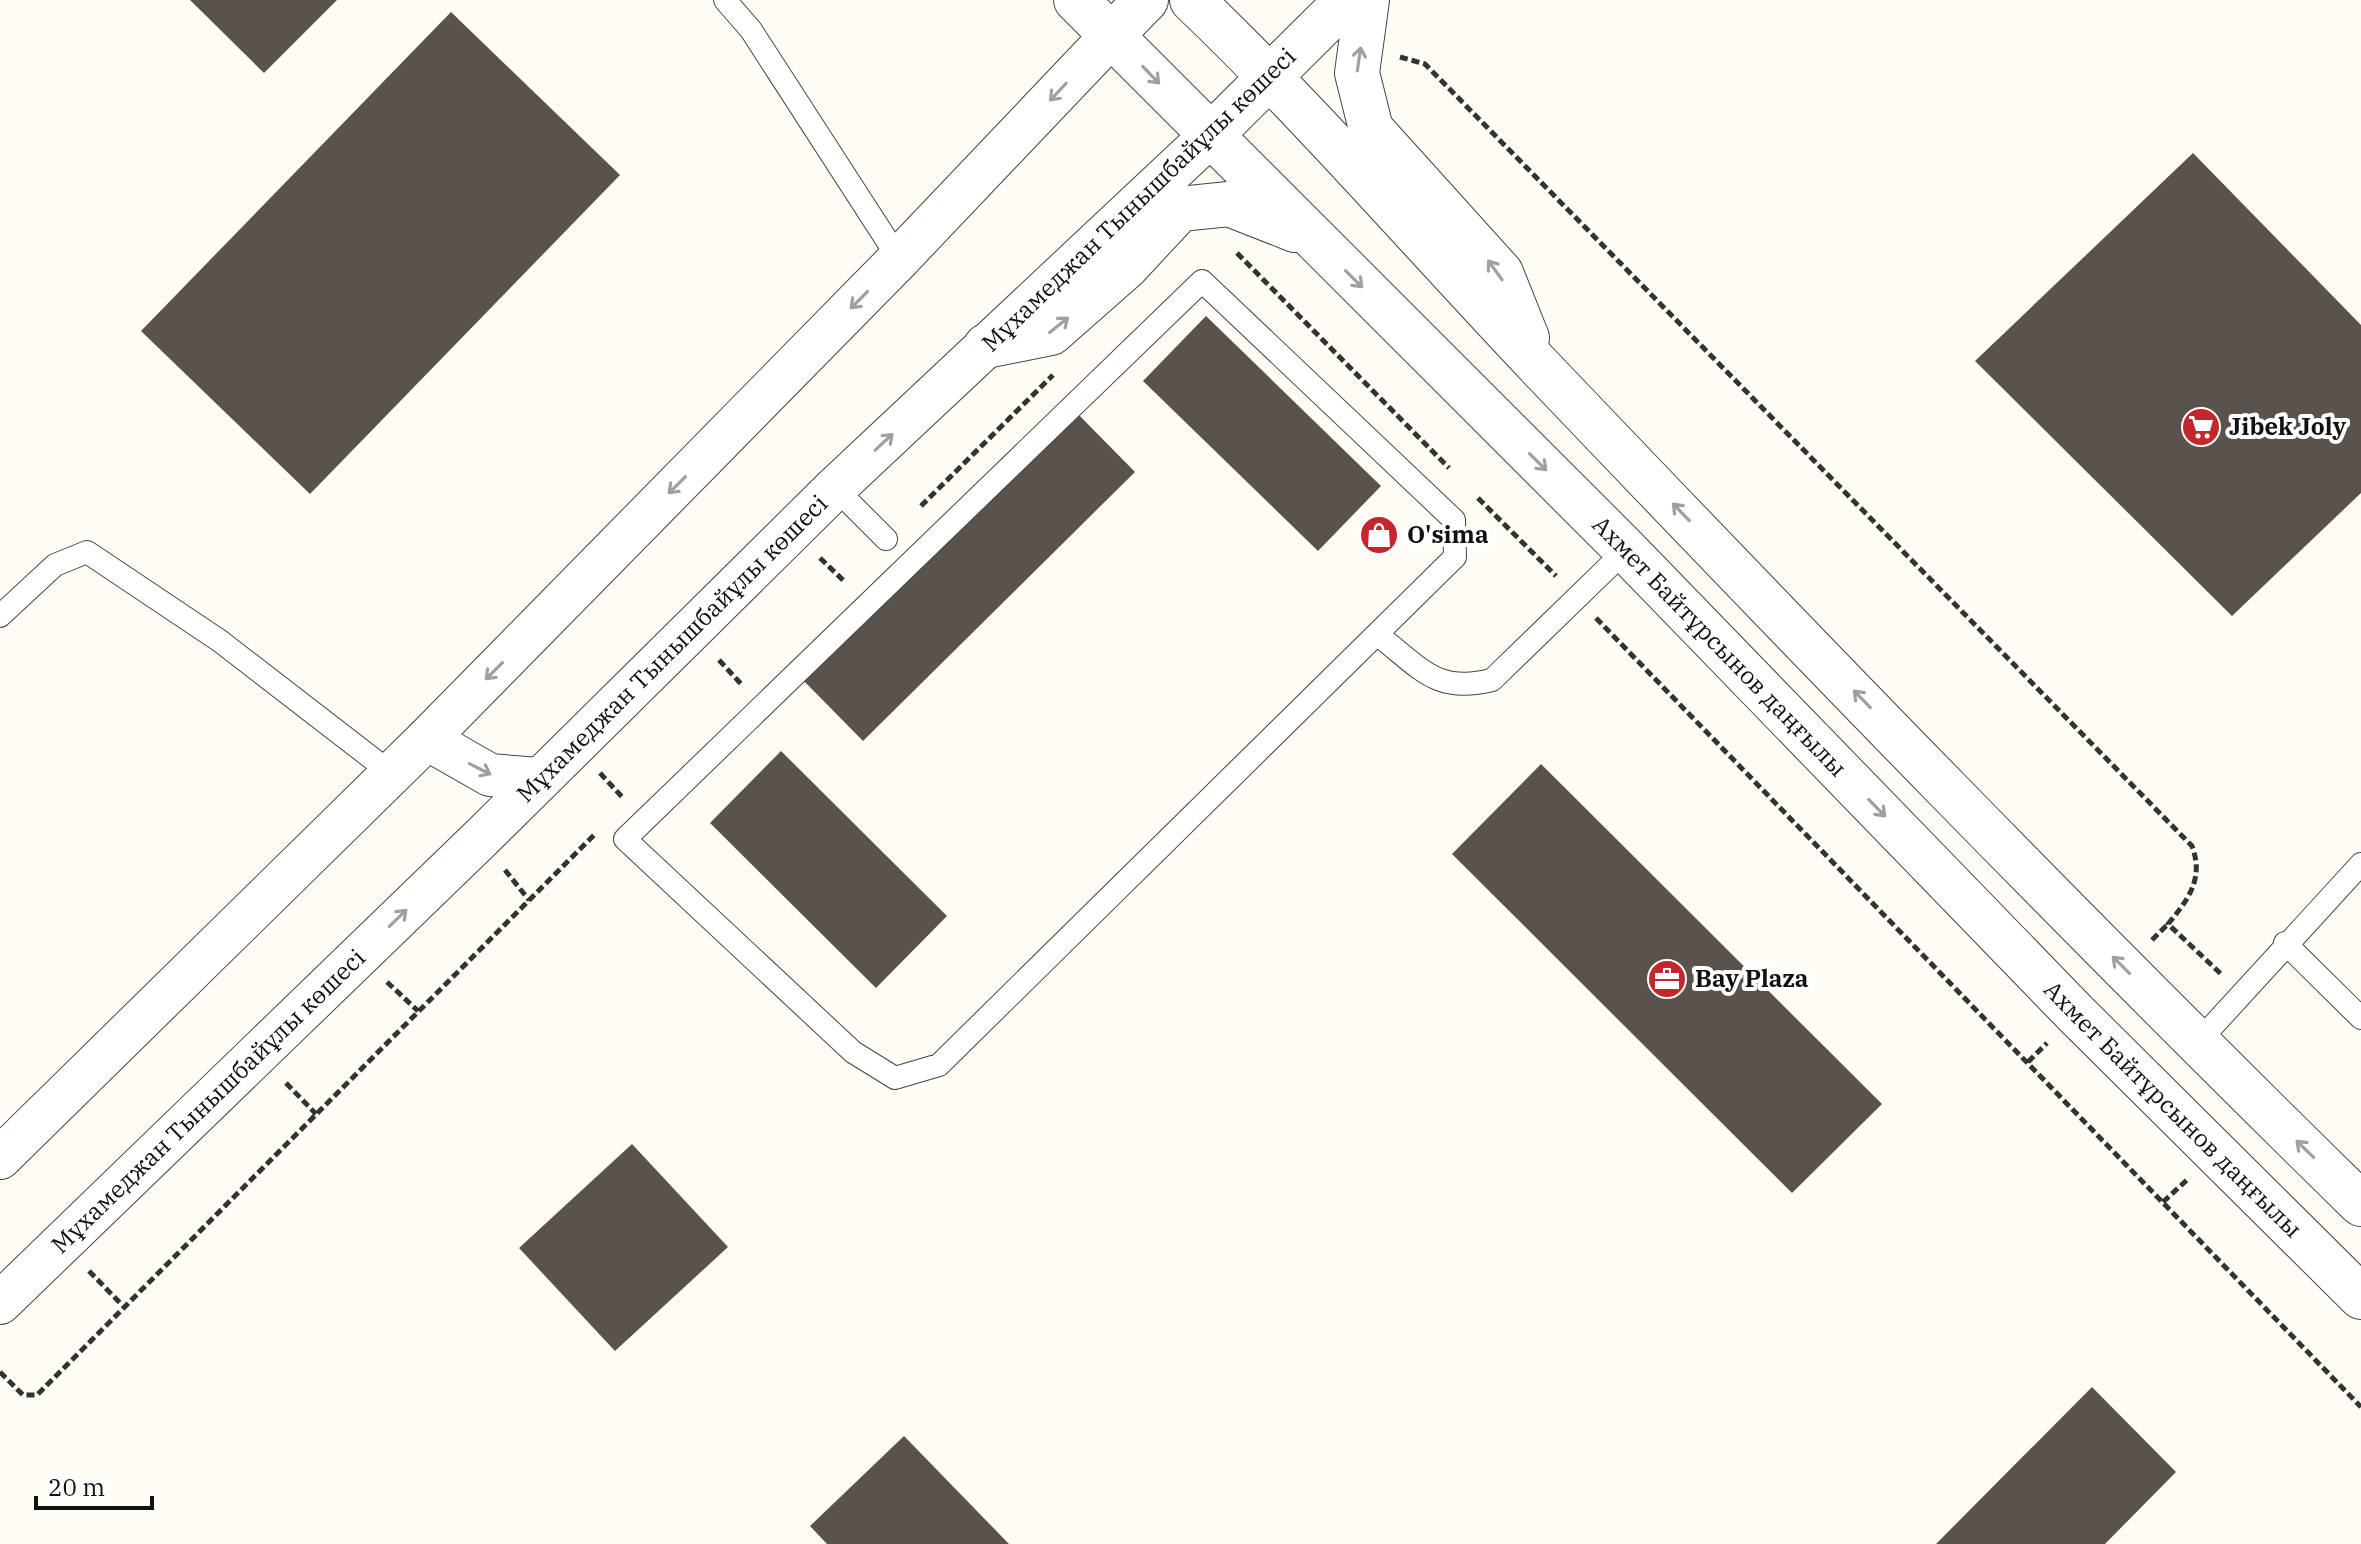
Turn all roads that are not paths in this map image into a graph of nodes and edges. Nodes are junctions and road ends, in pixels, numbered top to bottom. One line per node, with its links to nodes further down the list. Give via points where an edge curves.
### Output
1 (725, 0): 11 (lane, via 751,30)
2 (1076, 0): 7 (street, Ахмет Байтұрсынов даңғылы)
3 (1146, 0): 7 (street)
4 (1192, 0): 8 (street)
5 (1347, 0): 8 (street, Мұхамеджан Тынышбайұлы көшесі)
6 (1367, 0): 13 (street, one-way to 6, via 1501,273 1371,129 1357,73)
7 (1112, 35): 9 (street, Ахмет Байтұрсынов даңғылы, one-way to 9); 11 (street, one-way to 11)
8 (1270, 75): 9 (street, Мұхамеджан Тынышбайұлы көшесі); 13 (street)
9 (1210, 136): 10 (street, Ахмет Байтұрсынов даңғылы); 12 (street, Мұхамеджан Тынышбайұлы көшесі)
10 (1311, 236): 12 (street, one-way to 10, via 1051,333 1126,267 1180,209 1229,204); 16 (street, Ахмет Байтұрсынов даңғылы, one-way to 16)
11 (899, 259): 19 (street, one-way to 19)
12 (986, 346): 14 (street, Мұхамеджан Тынышбайұлы көшесі, one-way to 12)
13 (1539, 366): 25 (street, one-way to 13)
14 (835, 488): 15 (lane); 21 (street, Мұхамеджан Тынышбайұлы көшесі)
15 (886, 539)
16 (1626, 550): 18 (lane, via 1492,680 1440,683); 26 (street, Ахмет Байтұрсынов даңғылы, one-way to 26)
17 (0, 616): 20 (lane, via 55,565 87,552 220,641)
18 (1379, 636): 18 (lane, via 939,1065 895,1078 853,1052 625,839 1202,281 1454,520 1455,557)
19 (427, 739): 20 (street); 21 (street, one-way to 21, via 490,775)
20 (391, 773): 27 (street)
21 (539, 779): 30 (street, Мұхамеджан Тынышбайұлы көшесі, one-way to 21)
22 (2361, 864): 23 (lane)
23 (2285, 943): 24 (lane); 25 (lane)
24 (2361, 1018)
25 (2198, 1042): 26 (street); 28 (street, one-way to 25)
26 (2151, 1087): 29 (street, Ахмет Байтұрсынов даңғылы)
27 (0, 1158)
28 (2361, 1204)
29 (2361, 1297)
30 (0, 1303)

